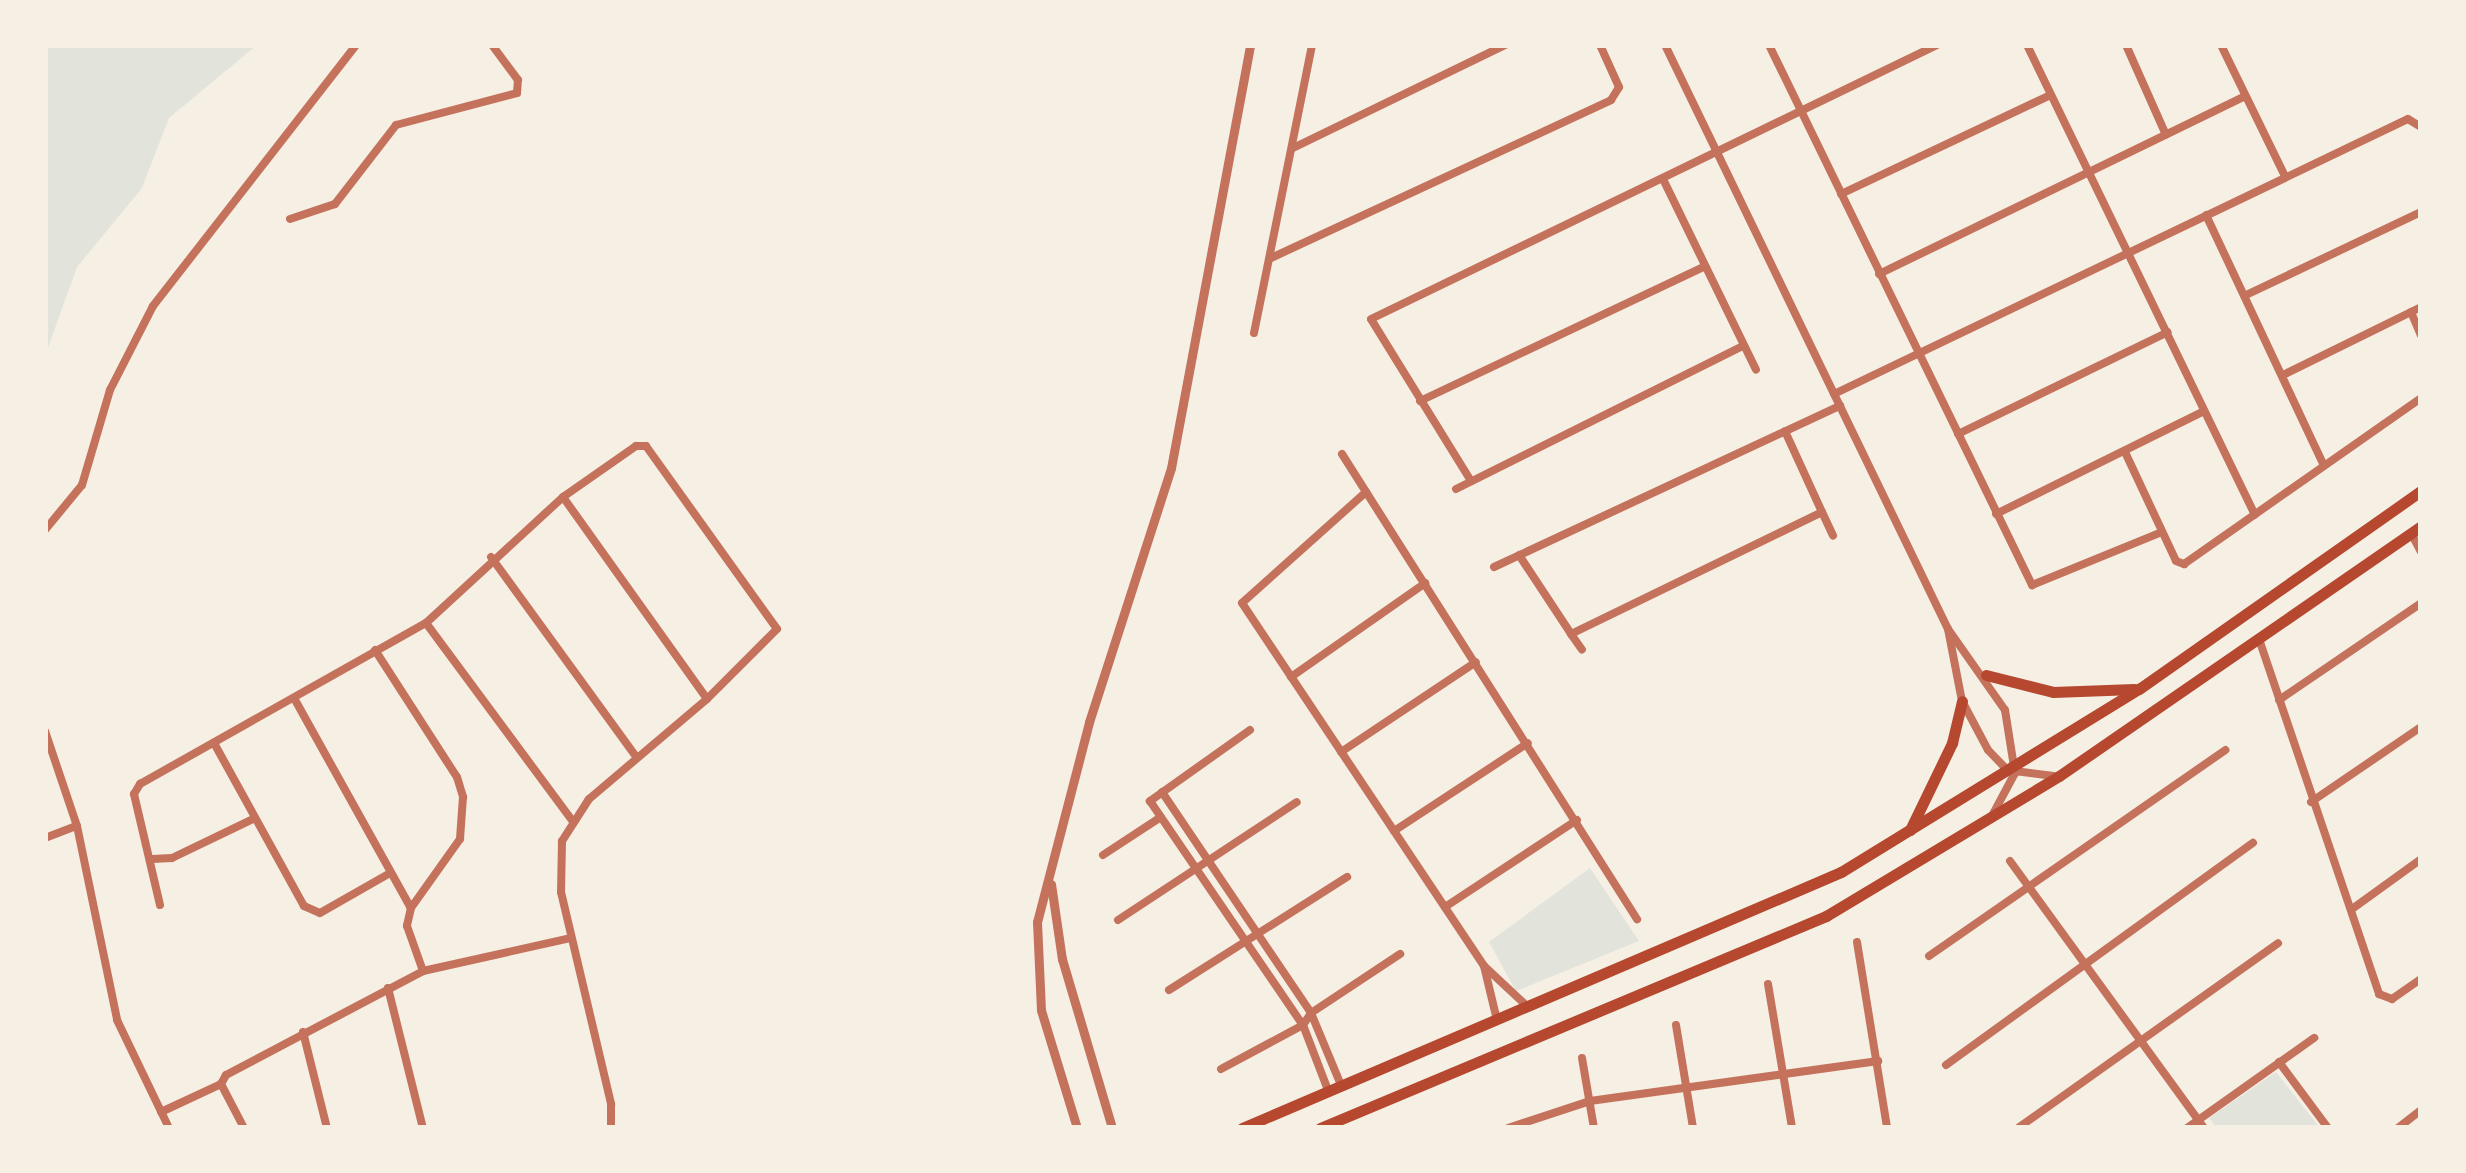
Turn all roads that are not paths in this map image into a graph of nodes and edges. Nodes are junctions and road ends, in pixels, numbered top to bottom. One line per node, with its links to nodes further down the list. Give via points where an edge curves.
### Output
1 (356, 45): 59 (street, via 153,306 110,390 82,485)
2 (492, 45): 26 (street, via 518,80 517,93 396,125 335,204)
3 (1250, 45): 116 (street, via 1171,468 1090,722)
4 (1312, 45): 18 (street)
5 (1505, 45): 18 (street)
6 (1600, 45): 28 (street, via 1620,87 1612,100)
7 (1665, 45): 19 (street)
8 (1770, 45): 15 (street)
9 (1938, 45): 15 (street)
10 (2027, 45): 13 (street)
11 (2126, 45): 17 (street)
12 (2221, 45): 14 (street)
13 (2050, 94): 20 (street); 23 (street)
14 (2245, 96): 17 (street); 21 (street)
15 (1801, 112): 19 (street); 23 (street)
16 (2420, 124): 21 (street, via 2408,118)
17 (2166, 135): 20 (street)
18 (1293, 148): 28 (street)
19 (1718, 153): 22 (street); 41 (street)
20 (2090, 173): 27 (street); 30 (street)
21 (2285, 176): 25 (street)
22 (1663, 179): 29 (street); 43 (street, via 1369,320)
23 (1841, 194): 30 (street)
24 (2421, 212): 31 (street)
25 (2206, 215): 27 (street); 31 (street)
26 (290, 219)
27 (2128, 251): 34 (street); 38 (street)
28 (1270, 258): 35 (street)
29 (1705, 266): 37 (street); 43 (street)
30 (1879, 274): 38 (street)
31 (2246, 295): 40 (street)
32 (2421, 307): 33 (street)
33 (2410, 312): 36 (street); 40 (street)
34 (2168, 332): 45 (street); 47 (street)
35 (1254, 333)
36 (2421, 335)
37 (1742, 346): 39 (street); 51 (street)
38 (1917, 354): 41 (street); 47 (street)
39 (1756, 370)
40 (2283, 374): 50 (street)
41 (1834, 394): 44 (street)
42 (2421, 398): 50 (street)
43 (1420, 401): 51 (street)
44 (1840, 406): 46 (street); 70 (street)
45 (2204, 411): 48 (street); 58 (street)
46 (1784, 431): 56 (street); 64 (street)
47 (1958, 434): 57 (street)
48 (2125, 452): 57 (street); 61 (street)
49 (1342, 454): 54 (street)
50 (2324, 466): 58 (street)
51 (1471, 481): 52 (street)
52 (1456, 489)
53 (2421, 491): 80 (main road)
54 (1366, 492): 67 (street); 79 (street, via 1242,605)
55 (563, 497): 65 (street); 82 (street); 82 (street, via 636,446 646,446 775,622 774,634)
56 (1822, 512): 62 (street); 71 (street)
57 (1996, 514): 61 (street, via 2032,585)
58 (2255, 515): 61 (street, via 2192,560 2176,562)
59 (45, 530)
60 (2416, 530): 63 (street); 72 (main road)
61 (2162, 532)
62 (1833, 536)
63 (2421, 552)
64 (1519, 555): 66 (street); 71 (street)
65 (492, 557): 69 (street); 92 (street)
66 (1494, 567)
67 (1425, 584): 76 (street); 79 (street)
68 (2421, 603): 84 (street)
69 (426, 623): 73 (street); 101 (street)
70 (1948, 629): 75 (street); 77 (street)
71 (1571, 634): 74 (street)
72 (2259, 639): 84 (street); 94 (main road)
73 (376, 650): 81 (street); 120 (street, via 458,777 463,797 460,839)
74 (1582, 650)
75 (1976, 661): 77 (street); 78 (street)
76 (1476, 662): 89 (street); 91 (street)
77 (1954, 670): 83 (street)
78 (1986, 675): 80 (main road, via 2053,692); 93 (street, via 2005,710)
79 (1290, 677): 91 (street)
80 (2139, 688): 93 (main road)
81 (294, 698): 88 (street); 114 (street)
82 (706, 699): 92 (street)
83 (1962, 700): 93 (street); 105 (main road, via 1941,771)
84 (2279, 700): 97 (street)
85 (2421, 726): 97 (street)
86 (1250, 730): 95 (street)
87 (45, 734): 103 (street)
88 (214, 743): 99 (street); 109 (street, via 134,794)
89 (1528, 744): 102 (street); 104 (street)
90 (2224, 750): 117 (street)
91 (1341, 752): 104 (street)
92 (637, 758): 101 (street)
93 (2013, 769): 94 (street); 100 (street); 105 (main road)
94 (2059, 776): 100 (main road)
95 (1162, 792): 98 (street, via 1150,800); 111 (street)
96 (1297, 802): 111 (street)
97 (2310, 802): 121 (street)
98 (1161, 817): 108 (street); 113 (street)
99 (255, 818): 109 (street, via 172,858); 114 (street, via 311,910 320,913)
100 (1990, 818): 169 (main road, via 1792,934)
101 (572, 820): 125 (street, via 558,866)
102 (1578, 820): 119 (street); 123 (street)
103 (77, 826): 106 (street); 158 (street, via 117,1020)
104 (1394, 831): 119 (street)
105 (1910, 831): 138 (main road, via 1783,900)
106 (45, 838)
107 (2253, 843): 131 (street)
108 (1103, 855)
109 (152, 859): 118 (street)
110 (2421, 860): 121 (street)
111 (1210, 861): 113 (street); 124 (street)
112 (2010, 861): 117 (street)
113 (1198, 869): 122 (street); 126 (street)
114 (390, 873): 120 (street)
115 (1347, 877): 124 (street)
116 (1050, 878): 166 (street, via 1036,922 1036,978); 167 (street, via 1062,959)
117 (2030, 888): 130 (street); 131 (street)
118 (160, 905)
119 (1445, 906): 132 (street)
120 (411, 908): 133 (street, via 407,926)
121 (2352, 909): 134 (street, via 2385,999)
122 (1118, 920)
123 (1637, 920)
124 (1262, 935): 126 (street); 139 (street)
125 (571, 938): 133 (street); 165 (street)
126 (1246, 939): 137 (street); 141 (street)
127 (1858, 942): 147 (street)
128 (2278, 943): 145 (street)
129 (1400, 954): 139 (street)
130 (1929, 956)
131 (2085, 964): 145 (street); 149 (street)
132 (1484, 966): 138 (street); 140 (street)
133 (423, 972): 136 (street)
134 (2421, 979)
135 (1768, 984): 151 (street)
136 (388, 988): 143 (street); 164 (street)
137 (1169, 990)
138 (1528, 1007): 140 (main road)
139 (1311, 1012): 141 (street); 153 (street)
140 (1497, 1020): 153 (main road)
141 (1303, 1024): 150 (street); 155 (street)
142 (1676, 1025): 154 (street)
143 (303, 1032): 152 (street, via 226,1074); 163 (street)
144 (2314, 1038): 148 (street)
145 (2140, 1042): 160 (street); 175 (street)
146 (1582, 1058): 156 (street)
147 (1878, 1061): 151 (street); 174 (street)
148 (2279, 1062): 160 (street); 177 (street)
149 (1946, 1065)
150 (1221, 1069)
151 (1784, 1071): 154 (street); 173 (street)
152 (220, 1084): 158 (street); 162 (street)
153 (1342, 1085): 155 (main road)
154 (1687, 1086): 156 (street); 172 (street)
155 (1328, 1090): 168 (main road)
156 (1590, 1101): 159 (street); 171 (street)
157 (2421, 1110): 178 (street)
158 (161, 1112): 161 (street)
159 (1529, 1123): 170 (street)
160 (2202, 1124): 176 (street)
161 (170, 1128)
162 (244, 1128)
163 (327, 1128)
164 (423, 1128)
165 (611, 1128)
166 (1077, 1128)
167 (1112, 1128)
168 (1242, 1128)
169 (1320, 1128)
170 (1508, 1128)
171 (1594, 1128)
172 (1693, 1128)
173 (1792, 1128)
174 (1888, 1128)
175 (2018, 1128)
176 (2187, 1128)
177 (2328, 1128)
178 (2398, 1128)

